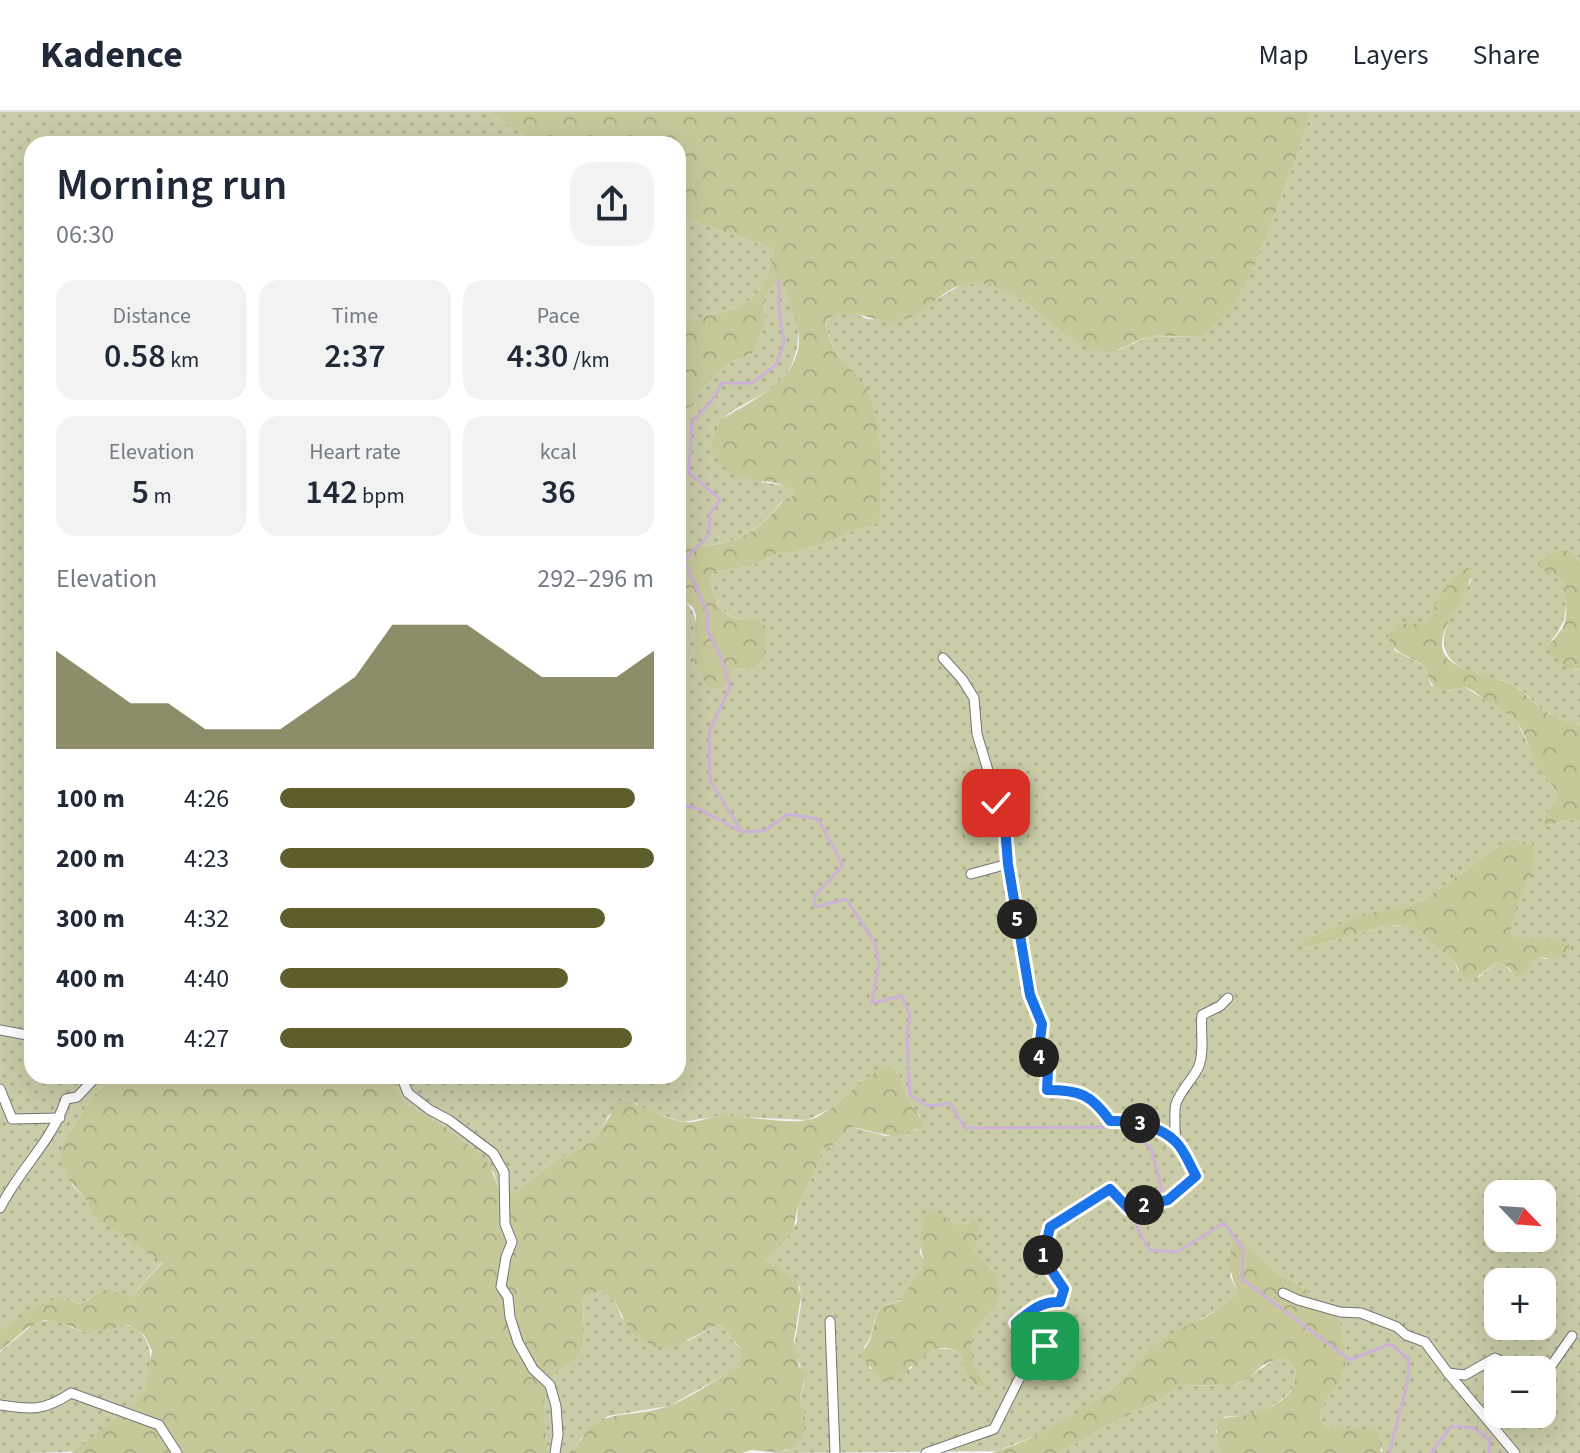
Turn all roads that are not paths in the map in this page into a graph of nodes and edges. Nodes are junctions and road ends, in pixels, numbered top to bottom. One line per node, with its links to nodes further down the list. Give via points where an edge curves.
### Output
1 (943, 658): 2 (street, via 974,698 977,734 1005,827)
2 (1008, 864): 3 (street); 11 (street, via 1030,995 1042,1024 1038,1057 1048,1070 1047,1090 1084,1094 1110,1121 1145,1124)
3 (971, 874)
4 (1228, 998): 11 (street, via 1202,1015 1198,1067 1176,1104)
5 (0, 1030): 6 (street)
6 (24, 1034)
7 (89, 1084): 10 (street, via 77,1097 66,1099)
8 (404, 1084): 21 (street, via 408,1093 493,1153 504,1172 505,1224 512,1242 501,1287 518,1342 533,1369 550,1385 556,1406)
9 (0, 1089): 10 (street, via 12,1119)
10 (60, 1118): 12 (street)
11 (1176, 1142): 23 (street, via 1196,1176 1168,1200 1128,1208 1110,1189 1050,1227 1043,1258 1064,1289 1060,1302 1034,1307 1016,1323 1045,1346 1024,1369 994,1429)
12 (0, 1208)
13 (1283, 1293): 18 (street, via 1397,1327 1427,1344)
14 (830, 1321): 22 (street)
15 (1572, 1336): 16 (street)
16 (1556, 1359)
17 (1484, 1364): 18 (street, via 1465,1375)
18 (1448, 1373): 24 (street)
19 (0, 1405): 20 (street, via 50,1407 71,1393 159,1425)
20 (177, 1453)
21 (555, 1453)
22 (835, 1453)
23 (926, 1453)
24 (1515, 1453)

